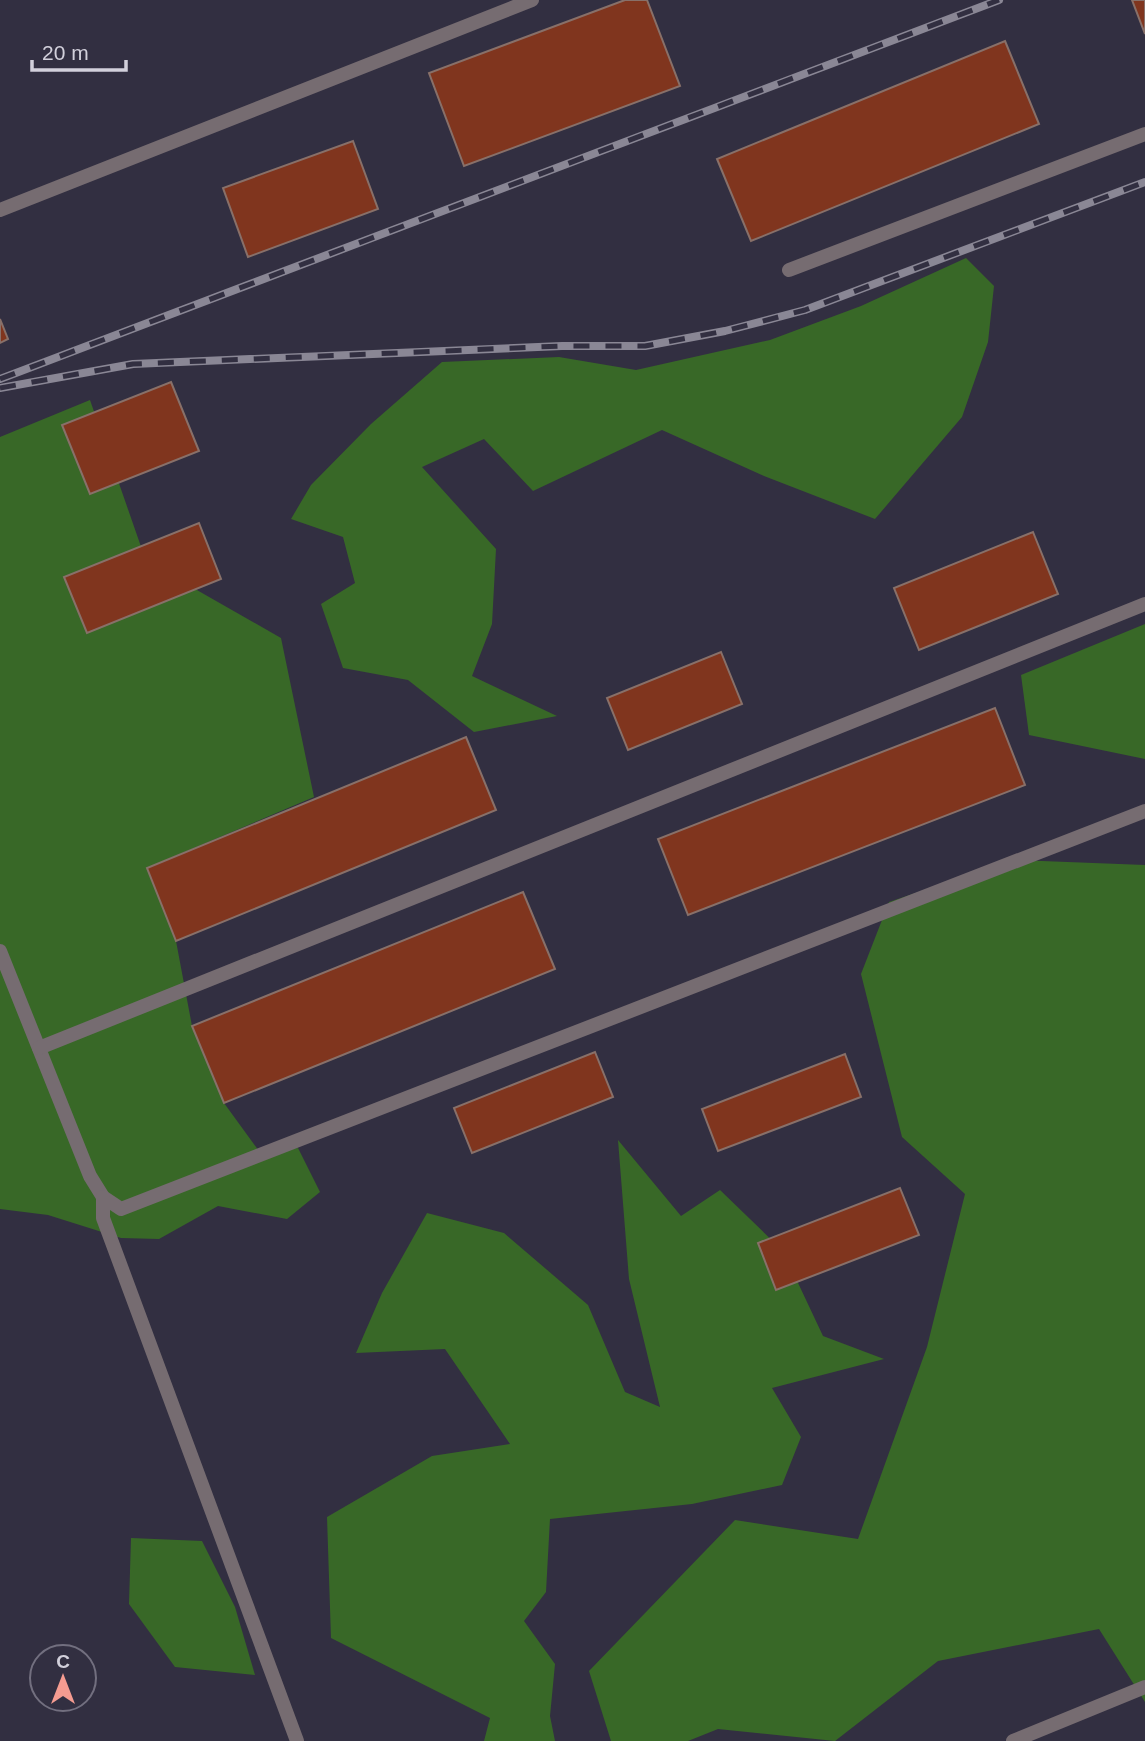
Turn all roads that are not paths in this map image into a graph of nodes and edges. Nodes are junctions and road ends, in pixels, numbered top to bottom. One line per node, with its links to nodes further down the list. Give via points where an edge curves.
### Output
1 (532, 0): 3 (street)
2 (1145, 134): 4 (street)
3 (0, 210)
4 (789, 270)
5 (1145, 604): 8 (street)
6 (1145, 811): 9 (street, via 160,1196 121,1209)
7 (0, 951): 8 (street)
8 (39, 1048): 9 (street)
9 (103, 1197): 11 (street, via 103,1218)
10 (1145, 1687): 12 (street)
11 (297, 1741)
12 (1013, 1741)

